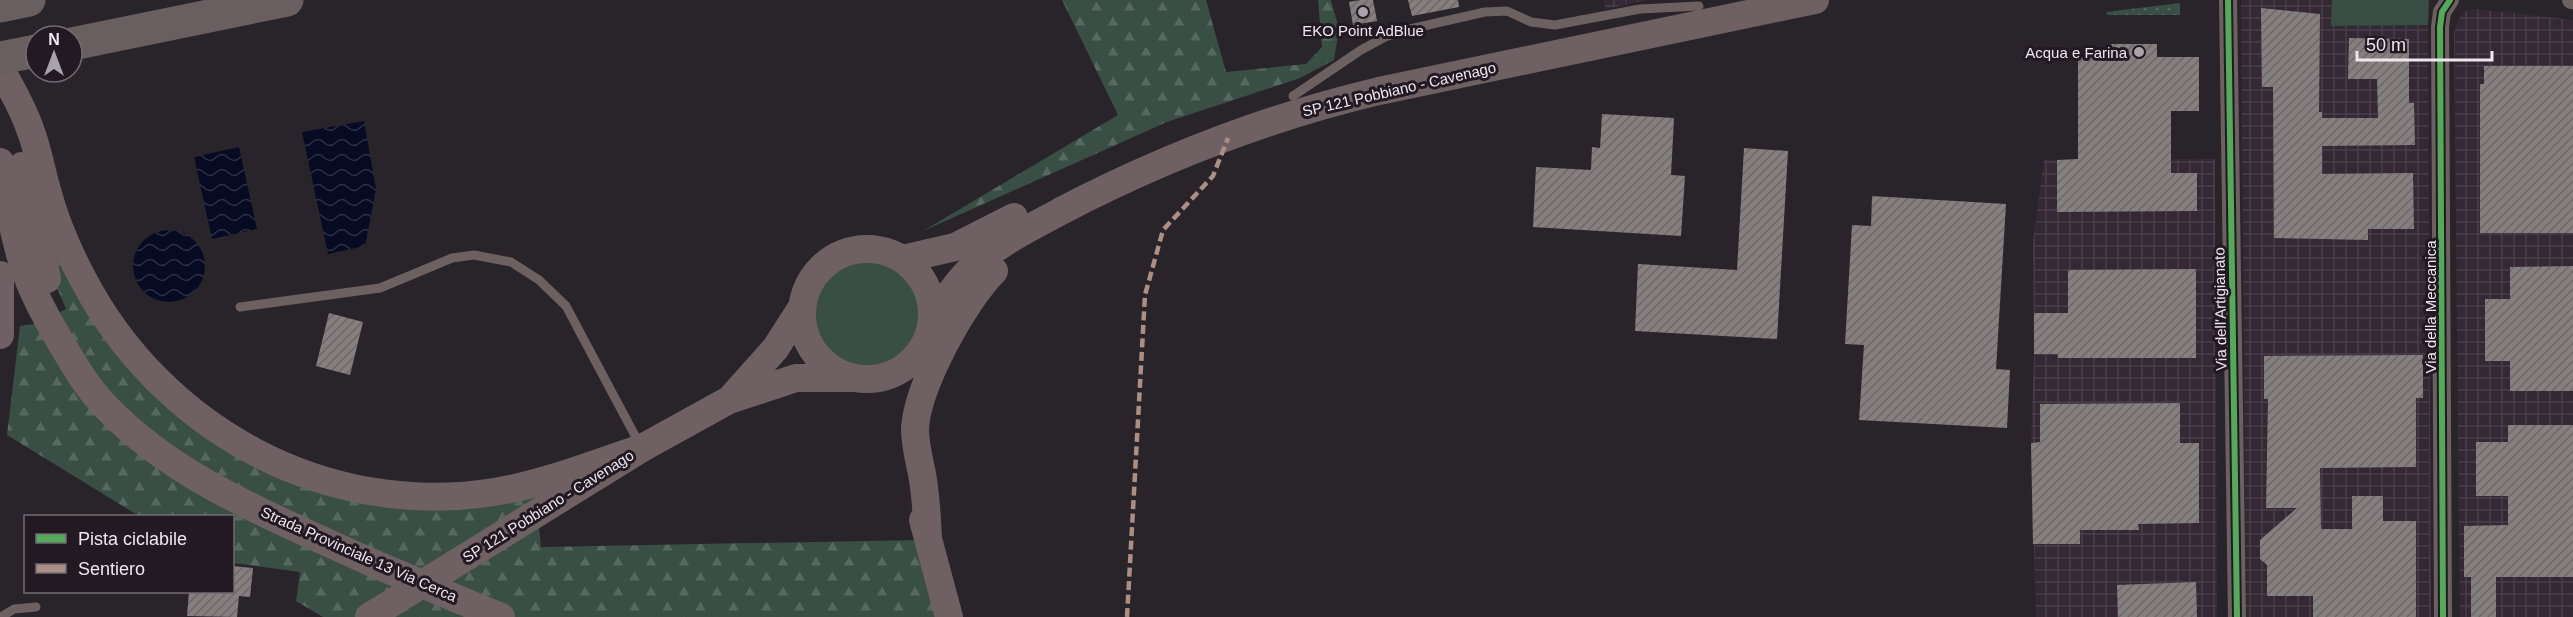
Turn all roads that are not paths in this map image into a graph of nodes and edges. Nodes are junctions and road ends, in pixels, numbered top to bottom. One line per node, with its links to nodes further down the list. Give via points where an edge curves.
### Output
1 (29, 0): 7 (highway)
2 (287, 0): 9 (highway)
3 (1730, 0): 8 (main road, SP 121 Pobbiano - Cavenago)
4 (1815, 0): 16 (main road, SP 121 Pobbiano - Cavenago, via 1323,105 1250,129)
5 (2228, 0): 34 (street, Via dell'Artigianato)
6 (2450, 0): 35 (street, Via della Meccanica, via 2442,12 2440,27)
7 (0, 6)
8 (1699, 6): 13 (main road, SP 121 Pobbiano - Cavenago); 13 (lane, via 1640,9 1555,25 1532,22 1508,11 1485,12 1385,37)
9 (84, 42)
10 (24, 53): 11 (highway)
11 (0, 58)
12 (0, 67): 14 (main road)
13 (1293, 96): 17 (main road, SP 121 Pobbiano - Cavenago, via 1210,125 1114,167 956,247)
14 (22, 128): 26 (main road, via 67,246 115,332 140,364 179,401 263,456 301,473 361,491 441,496 528,485); 27 (main road, Strada Provinciale 13 Via Cerca, via 48,282 83,354 135,419)
15 (0, 162): 27 (main road, Strada Provinciale 13 Via Cerca, via 25,270 55,334 85,382 105,407 148,445 176,466)
16 (1136, 176): 21 (main road, SP 121 Pobbiano - Cavenago, via 996,249 966,273); 28 (main road, via 1028,241 994,270 969,300 931,373 918,410 916,441)
17 (903, 259): 19 (main road, SP 121 Pobbiano - Cavenago, via 873,249 837,256 812,278); 21 (main road, SP 121 Pobbiano - Cavenago, via 926,285)
18 (0, 275): 22 (main road)
19 (802, 306): 24 (main road, SP 121 Pobbiano - Cavenago, via 803,328 815,353 833,369); 25 (main road, SP 121 Pobbiano - Cavenago, via 776,348)
20 (240, 307): 26 (lane, via 380,288 452,258 474,255 511,262 539,280 566,306)
21 (932, 321): 23 (main road, SP 121 Pobbiano - Cavenago, via 927,341)
22 (0, 335)
23 (912, 361): 24 (main road, SP 121 Pobbiano - Cavenago, via 887,376); 28 (main road, via 900,400 899,422)
24 (855, 378): 25 (main road, SP 121 Pobbiano - Cavenago, via 796,378)
25 (729, 400): 26 (main road, SP 121 Pobbiano - Cavenago)
26 (642, 448): 31 (main road, SP 121 Pobbiano - Cavenago)
27 (219, 489): 32 (main road, Strada Provinciale 13 Via Cerca, bridge, via 368,561)
28 (928, 538): 33 (main road)
29 (36, 607): 30 (lane, via 14,609)
30 (1, 617)
31 (369, 617)
32 (501, 617)
33 (949, 617)
34 (2237, 617)
35 (2443, 617)

